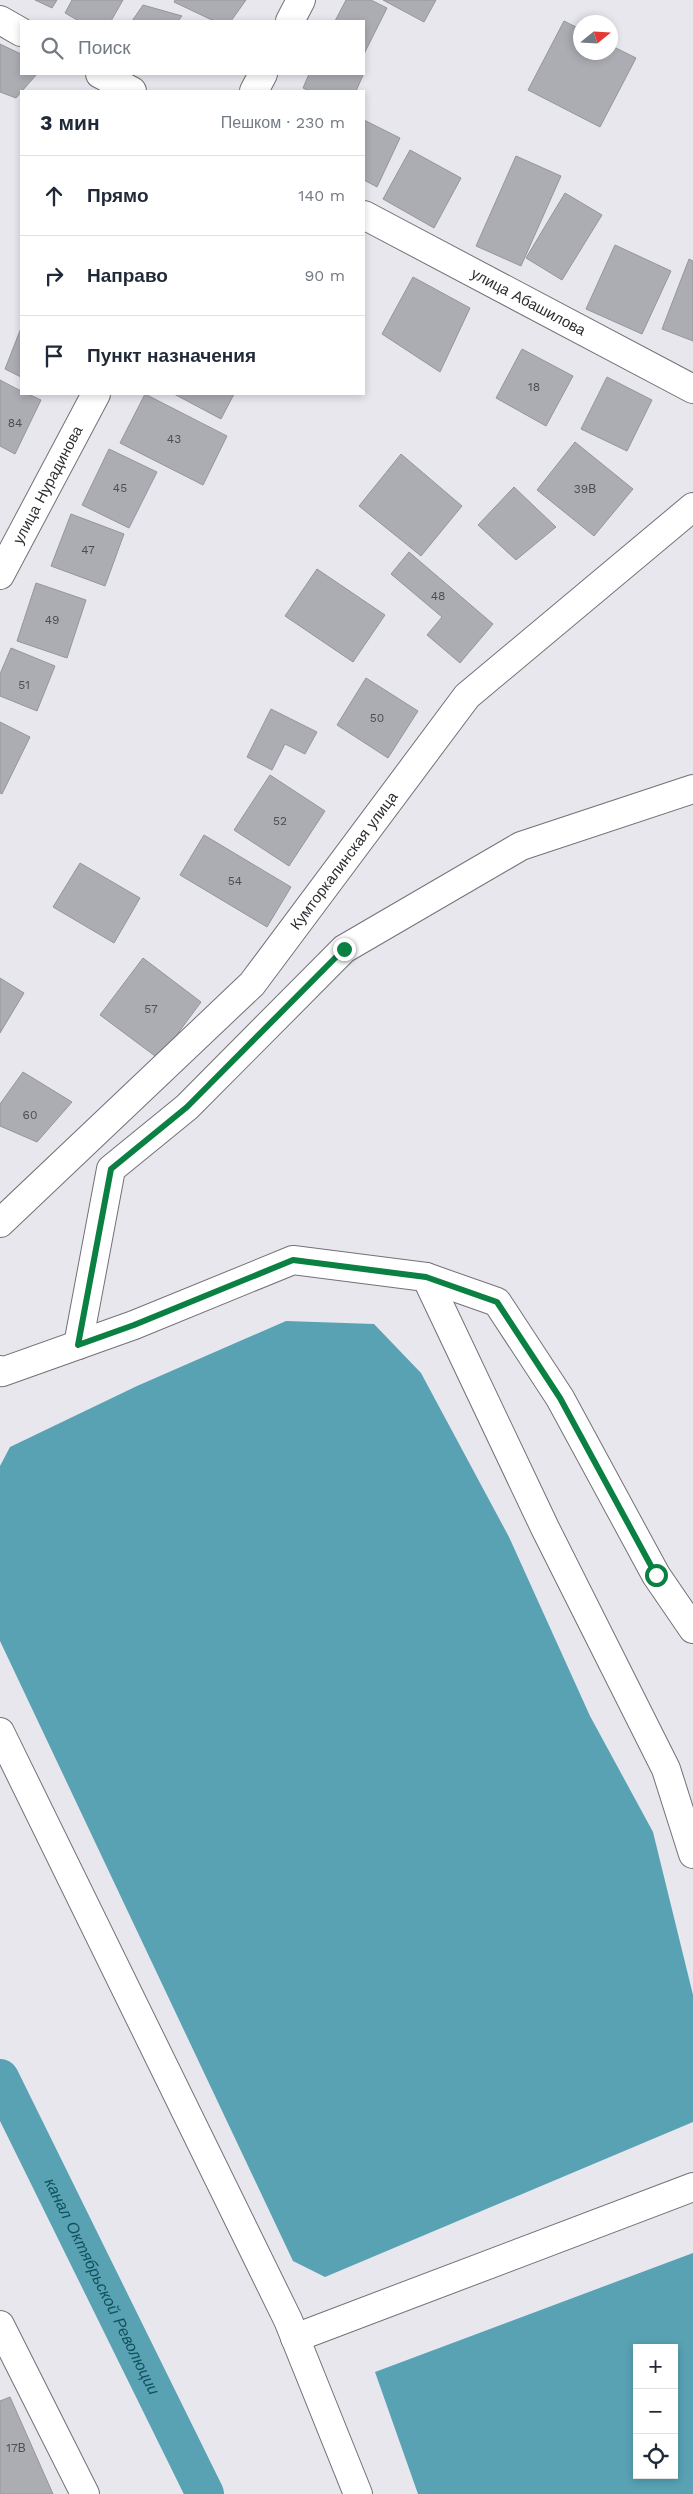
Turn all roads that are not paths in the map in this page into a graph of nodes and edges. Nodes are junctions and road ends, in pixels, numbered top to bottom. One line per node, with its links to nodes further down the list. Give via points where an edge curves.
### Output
1 (301, 0): 3 (street)
2 (0, 20): 4 (street)
3 (291, 20)
4 (20, 31)
5 (102, 75): 7 (street)
6 (262, 75): 8 (street)
7 (130, 90)
8 (255, 90)
9 (365, 216): 10 (street, улица Абашилова)
10 (693, 389)
11 (95, 395): 13 (street, улица Нурадинова)
12 (693, 506): 15 (street, Кумторкалинская улица, via 467,696 252,984)
13 (0, 575)
14 (693, 789): 17 (street, via 521,846 344,949 187,1107 111,1169)
15 (0, 1223)
16 (426, 1277): 17 (street, via 293,1260); 19 (street, via 497,1302 560,1398 656,1575); 21 (street, via 545,1528 666,1769)
17 (78, 1345): 18 (street)
18 (1, 1372)
19 (693, 1629)
20 (0, 1732): 24 (street)
21 (693, 1854)
22 (693, 2187): 24 (street)
23 (0, 2325): 25 (street)
24 (295, 2338): 26 (street)
25 (85, 2494)
26 (358, 2494)

